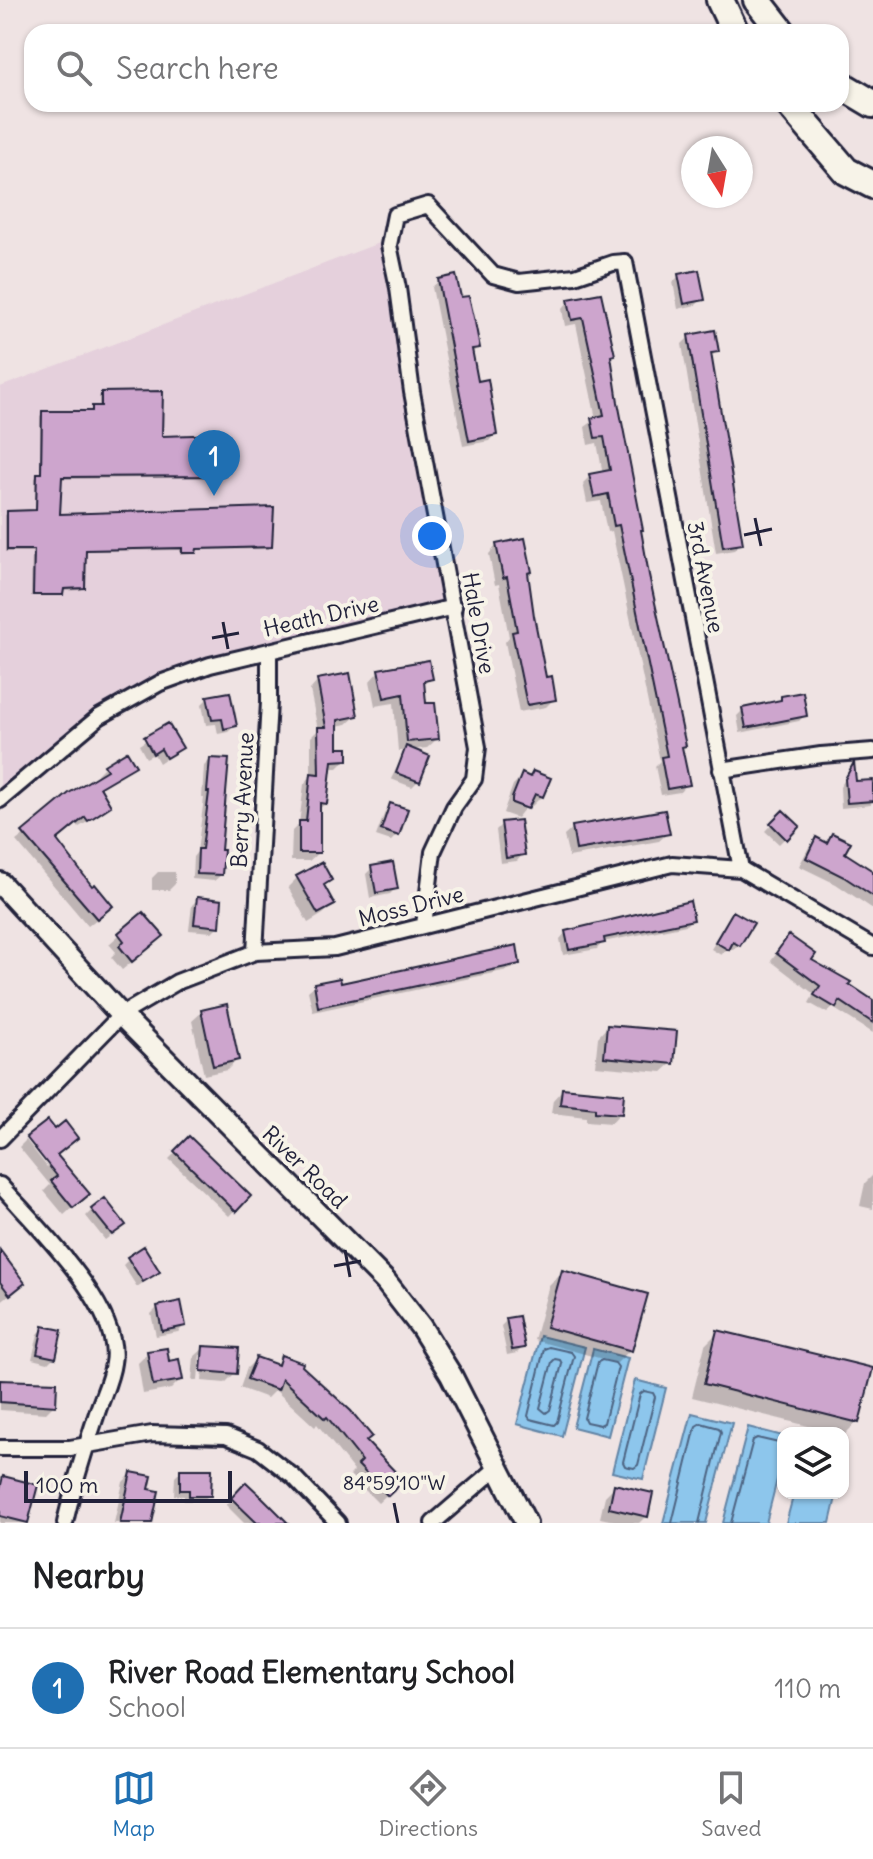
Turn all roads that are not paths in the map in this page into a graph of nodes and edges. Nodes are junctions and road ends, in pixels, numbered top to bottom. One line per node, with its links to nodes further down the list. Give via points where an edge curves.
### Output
1 (720, 0): 3 (highway)
2 (757, 0): 4 (highway)
3 (731, 24)
4 (776, 24)
5 (849, 90): 6 (highway)
6 (873, 104)
7 (795, 112): 8 (highway, via 846,171)
8 (873, 185)
9 (393, 225): 10 (street, Hale Drive, via 389,245 412,392); 13 (street, 3rd Avenue, via 395,215 428,205 493,275 519,282 575,276 625,262)
10 (454, 607): 11 (street, Heath Drive); 17 (street, Hale Drive, via 478,747 474,779 433,852)
11 (269, 651): 14 (street, Heath Drive, via 160,683 111,710); 19 (street, Berry Avenue)
12 (873, 751): 13 (street)
13 (721, 770): 15 (street, 3rd Avenue)
14 (0, 800)
15 (741, 869): 17 (street, Moss Drive, via 672,864); 18 (street, Moss Drive)
16 (0, 883): 20 (main road, River Road)
17 (424, 925): 19 (street, Moss Drive, via 335,948)
18 (873, 947)
19 (255, 952): 20 (street, Moss Drive, via 177,982)
20 (121, 1015): 21 (street, Moss Drive); 25 (main road, River Road, via 386,1282 451,1375)
21 (0, 1139)
22 (0, 1185): 23 (street, via 70,1263 112,1331 114,1362)
23 (87, 1444): 24 (street); 26 (street); 27 (street, via 152,1434 226,1436 258,1449)
24 (0, 1448)
25 (498, 1467): 28 (street); 29 (main road, River Road)
26 (65, 1523)
27 (338, 1523)
28 (433, 1523)
29 (526, 1523)

